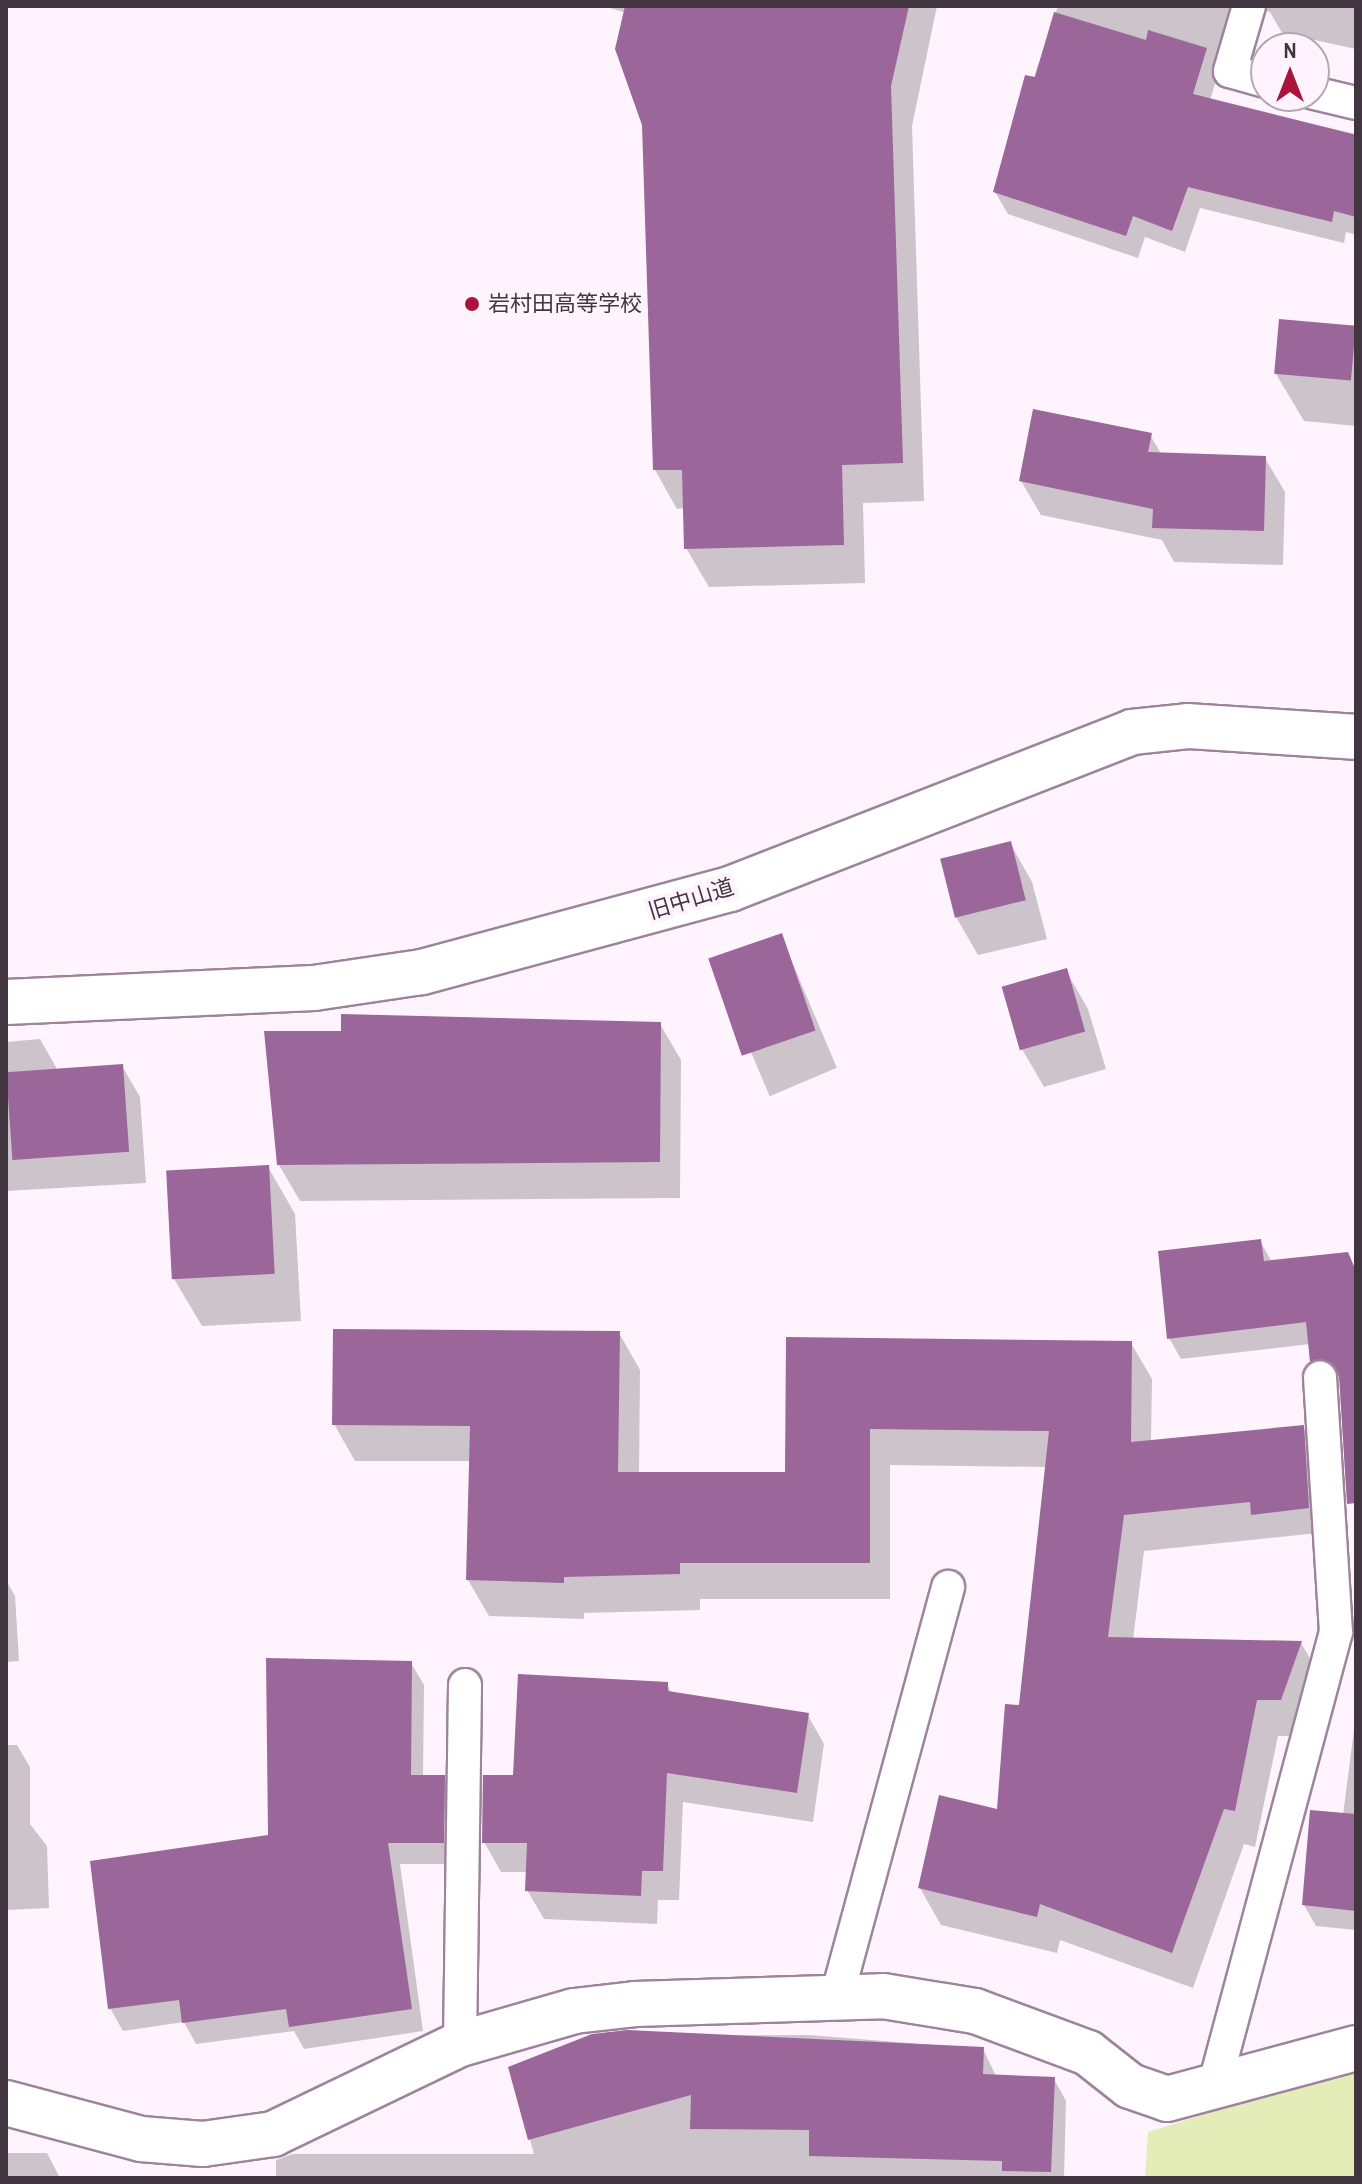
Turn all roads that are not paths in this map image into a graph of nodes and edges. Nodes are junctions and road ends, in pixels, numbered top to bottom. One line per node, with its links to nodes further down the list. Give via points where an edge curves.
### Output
1 (1249, 6): 2 (lane, via 1230,71)
2 (1250, 77)
3 (1330, 97): 4 (lane)
4 (1356, 103)
5 (1356, 737): 6 (street, 旧中山道, via 1188,726 1132,732 730,889 422,972 314,988)
6 (6, 1002)
7 (1320, 1378): 9 (lane)
8 (948, 1587): 11 (lane)
9 (1346, 1632): 14 (lane)
10 (465, 1685): 12 (lane)
11 (837, 1996): 12 (street, via 574,2011); 14 (street, via 975,2011 1088,2053 1130,2086 1167,2099)
12 (460, 2044): 15 (street, via 273,2134 217,2142 141,2139)
13 (1356, 2048): 14 (street)
14 (1214, 2087)
15 (6, 2103)

